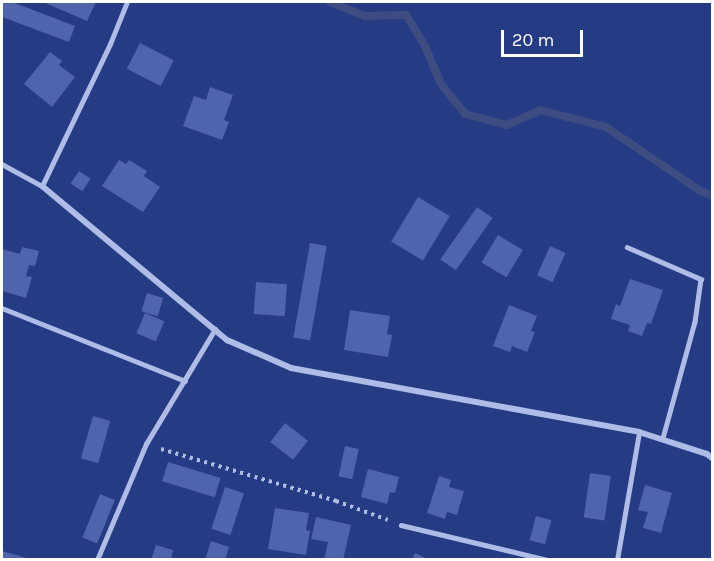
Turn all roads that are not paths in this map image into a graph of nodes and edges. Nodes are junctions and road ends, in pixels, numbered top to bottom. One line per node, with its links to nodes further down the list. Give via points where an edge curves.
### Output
1 (127, 2): 3 (lane)
2 (2, 164): 3 (lane)
3 (42, 186): 6 (street)
4 (627, 247): 9 (lane, via 701,279 695,322)
5 (2, 308): 7 (lane)
6 (215, 329): 7 (lane); 8 (street, via 227,340 291,368)
7 (185, 381): 12 (lane, via 146,444)
8 (639, 432): 9 (street); 14 (lane)
9 (663, 438): 10 (street)
10 (712, 458)
11 (401, 525): 13 (lane)
12 (97, 560)
13 (548, 560)
14 (617, 560)

